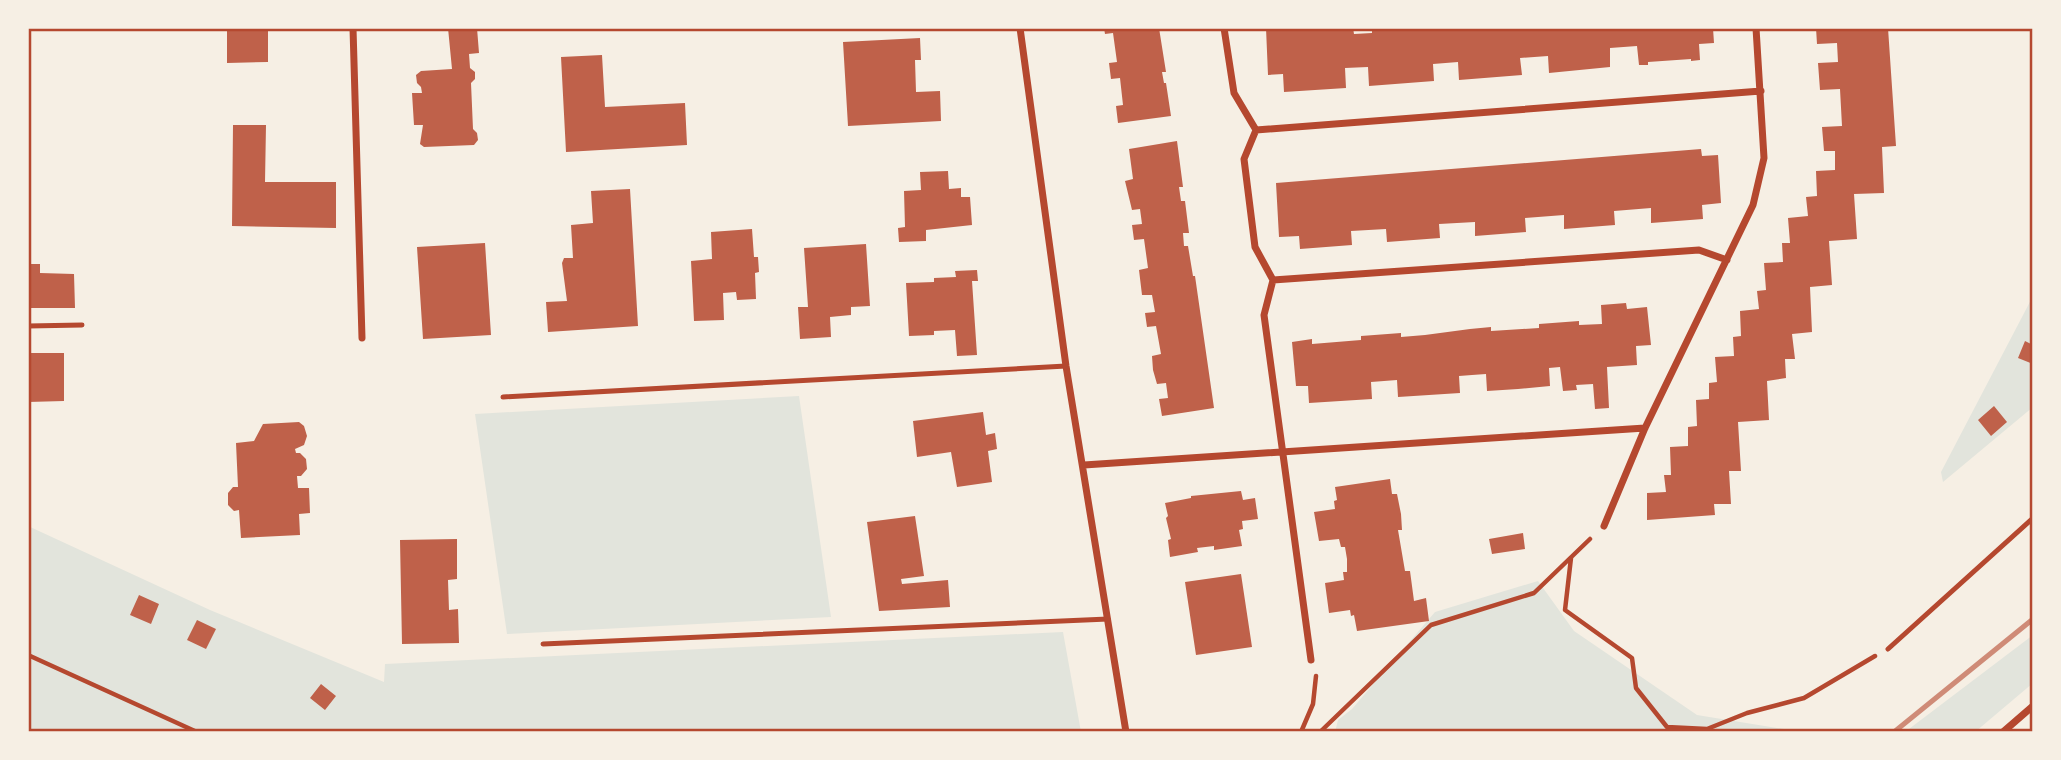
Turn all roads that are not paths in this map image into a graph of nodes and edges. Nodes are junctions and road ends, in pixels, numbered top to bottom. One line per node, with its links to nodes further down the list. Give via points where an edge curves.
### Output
1 (353, 28): 11 (street)
2 (1020, 28): 12 (street)
3 (1224, 28): 6 (street, via 1234,93)
4 (1756, 28): 5 (street)
5 (1761, 91): 6 (street); 7 (street, via 1764,158 1753,205)
6 (1256, 130): 8 (street, via 1244,159 1255,247)
7 (1727, 260): 8 (street, via 1699,250); 14 (street)
8 (1273, 280): 15 (street, via 1264,315)
9 (82, 325): 10 (lane)
10 (28, 326)
11 (362, 338)
12 (1066, 366): 13 (lane); 16 (street)
13 (503, 397)
14 (1645, 428): 15 (street); 18 (street)
15 (1281, 451): 16 (street); 22 (street)
16 (1084, 465): 19 (street)
17 (2033, 518): 21 (lane)
18 (1604, 526)
19 (1108, 619): 20 (lane); 24 (street)
20 (544, 644)
21 (1888, 649)
22 (1311, 660)
23 (2033, 706): 25 (street)
24 (1126, 732)
25 (2003, 732)

